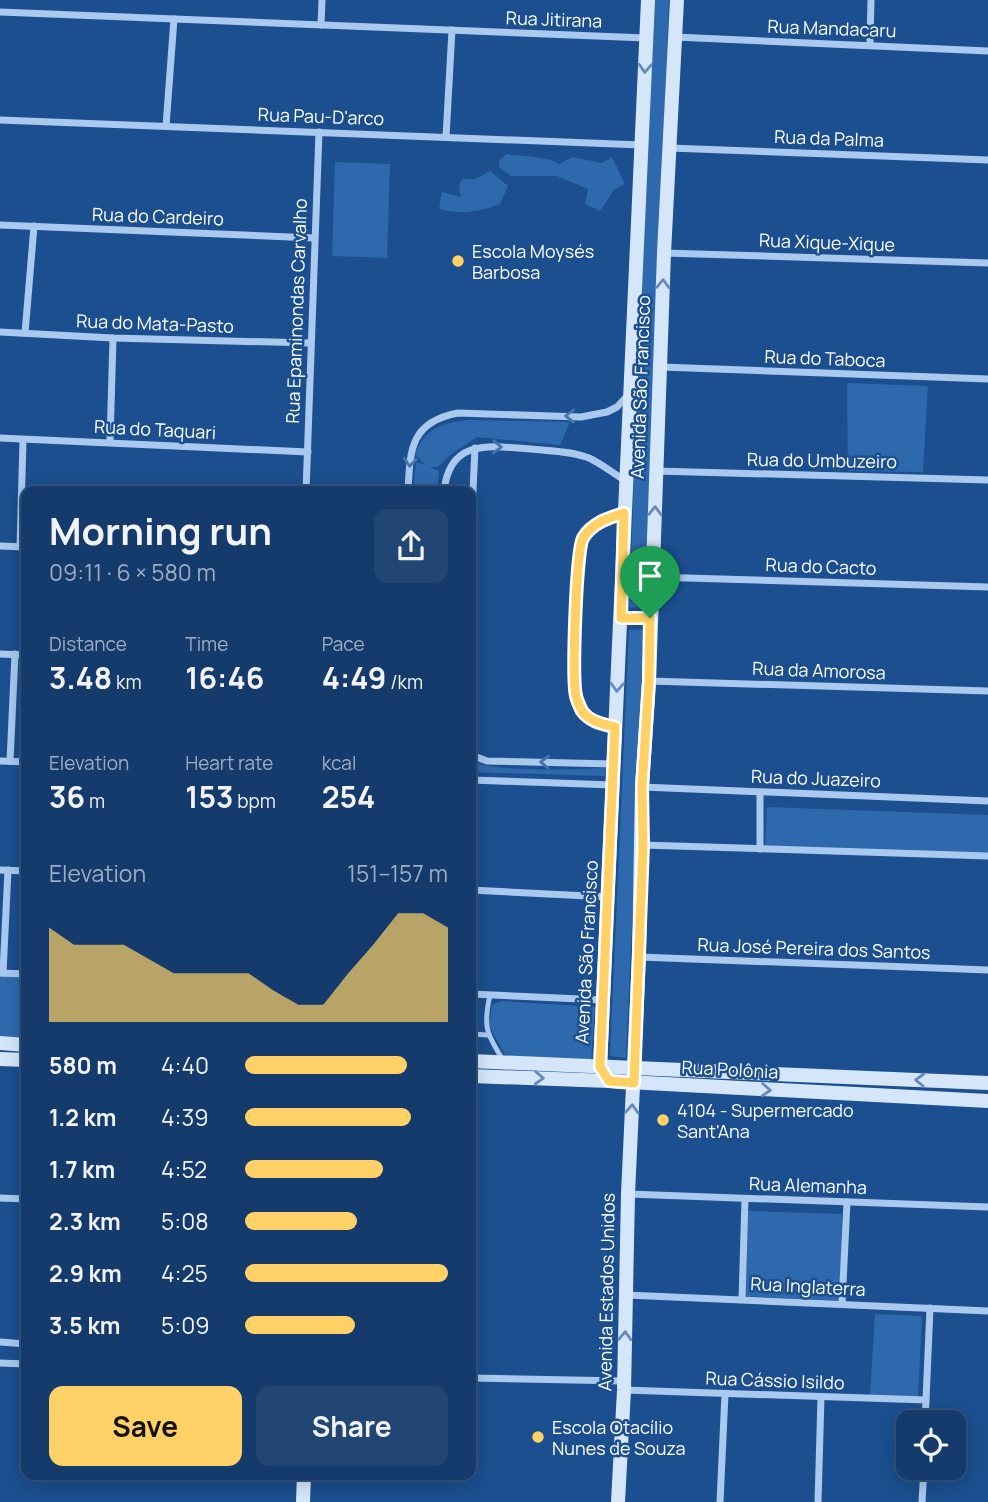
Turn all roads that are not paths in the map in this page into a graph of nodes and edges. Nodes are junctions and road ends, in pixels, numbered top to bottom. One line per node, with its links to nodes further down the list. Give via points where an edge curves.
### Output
1 (322, 0): 7 (street)
2 (648, 0): 10 (main road, Avenida São Francisco)
3 (677, 0): 9 (main road, Avenida São Francisco)
4 (871, 0): 11 (street)
5 (0, 12): 6 (street, Rua Jitirana)
6 (174, 19): 7 (street, Rua Jitirana); 14 (street)
7 (321, 25): 8 (street, Rua Jitirana)
8 (452, 30): 10 (street, Rua Jitirana); 16 (street)
9 (674, 37): 11 (street, Rua Mandacaru); 18 (main road, Avenida São Francisco)
10 (646, 38): 17 (main road, Avenida São Francisco, one-way to 17)
11 (870, 44): 12 (street, Rua Mandacaru)
12 (988, 51)
13 (0, 120): 14 (street, Rua Pau-D'arco)
14 (166, 126): 15 (street, Rua Pau-D'arco)
15 (318, 132): 16 (street, Rua Pau-D'arco); 22 (street, Rua Epaminondas Carvalho)
16 (446, 137): 17 (street, Rua Pau-D'arco)
17 (641, 145): 31 (main road, Avenida São Francisco)
18 (669, 148): 19 (street, Rua da Palma); 23 (main road, Avenida São Francisco)
19 (988, 160)
20 (0, 225): 21 (street, Rua do Cardeiro)
21 (34, 226): 22 (street, Rua do Cardeiro); 26 (street)
22 (314, 238): 28 (street, Rua Epaminondas Carvalho)
23 (664, 253): 24 (street, Rua Xique-Xique); 29 (main road, Avenida São Francisco, one-way to 23)
24 (988, 263)
25 (0, 332): 26 (street, Rua do Mata-Pasto)
26 (26, 333): 27 (street, Rua do Mata-Pasto)
27 (113, 338): 28 (street, Rua do Mata-Pasto); 34 (street)
28 (310, 343): 36 (street, Rua Epaminondas Carvalho)
29 (661, 367): 30 (street, Rua do Taboca); 37 (main road, Avenida São Francisco)
30 (988, 379)
31 (630, 392): 39 (main road, Avenida São Francisco); 42 (street, one-way to 42, via 617,407 581,417 441,416 418,434 413,444)
32 (0, 438): 33 (street, Rua do Taquari)
33 (23, 440): 34 (street, Rua do Taquari); 40 (street)
34 (110, 442): 36 (street, Rua do Taquari)
35 (475, 447): 39 (street, one-way to 39, via 568,453 599,463); 43 (street, via 457,458); 44 (street)
36 (308, 452): 41 (street, Rua Epaminondas Carvalho)
37 (656, 471): 38 (street, Rua do Umbuzeiro); 48 (main road, Avenida São Francisco, one-way to 37)
38 (988, 480)
39 (626, 481): 45 (main road, Avenida São Francisco)
40 (23, 486)
41 (306, 486)
42 (408, 486)
43 (444, 486)
44 (473, 486)
45 (624, 513): 50 (main road, Avenida São Francisco); 57 (street, via 597,524 582,540 577,578 576,695 590,720)
46 (0, 547): 47 (street)
47 (21, 547)
48 (653, 577): 49 (street, Rua do Cacto); 51 (main road, Avenida São Francisco)
49 (988, 587)
50 (621, 618): 51 (street); 57 (main road, Avenida São Francisco, one-way to 57)
51 (650, 618): 55 (main road, Avenida São Francisco)
52 (0, 653): 53 (street)
53 (15, 654): 54 (street); 60 (street)
54 (21, 655)
55 (649, 681): 56 (street, Rua da Amorosa); 65 (main road, Avenida São Francisco)
56 (988, 691)
57 (615, 727): 62 (main road, Avenida São Francisco)
58 (476, 757): 62 (street, one-way to 58, via 487,761)
59 (0, 761): 60 (street)
60 (10, 761): 61 (street)
61 (21, 762)
62 (613, 764): 64 (main road, Avenida São Francisco)
63 (476, 780): 64 (street)
64 (613, 785): 73 (main road, Avenida São Francisco)
65 (642, 787): 66 (street, Rua do Juazeiro); 68 (main road, Avenida São Francisco)
66 (760, 792): 67 (street, Rua do Juazeiro); 69 (street)
67 (988, 802)
68 (643, 845): 69 (street); 74 (main road, Avenida São Francisco)
69 (760, 849): 70 (street)
70 (988, 856)
71 (4, 870): 76 (street)
72 (476, 890): 73 (street)
73 (608, 897): 80 (main road, Avenida São Francisco)
74 (639, 957): 75 (street, Rua José Pereira dos Santos); 91 (main road, Avenida São Francisco)
75 (988, 970)
76 (2, 973): 77 (street)
77 (21, 974)
78 (476, 994): 79 (street)
79 (490, 995): 80 (street); 82 (lane, via 485,1015)
80 (602, 1000): 89 (main road, Avenida São Francisco)
81 (476, 1034): 82 (lane)
82 (488, 1035): 88 (lane)
83 (0, 1043): 84 (main road)
84 (21, 1045)
85 (0, 1059): 86 (main road)
86 (21, 1060)
87 (476, 1061): 88 (main road, Rua Polônia)
88 (505, 1063): 89 (main road, Rua Polônia)
89 (600, 1067): 91 (main road, Rua Polônia); 92 (main road)
90 (476, 1076): 92 (main road, Rua Polônia, one-way to 92)
91 (634, 1076): 92 (main road, Rua Polônia); 93 (main road, Rua Polônia, one-way to 91); 94 (main road, Rua Polônia, one-way to 94); 95 (main road, Avenida Estados Unidos, one-way to 91)
92 (609, 1081)
93 (988, 1083)
94 (988, 1101)
95 (628, 1194): 98 (street, Rua Alemanha); 101 (main road, Avenida Estados Unidos)
96 (0, 1198): 97 (street)
97 (21, 1199)
98 (745, 1199): 99 (street, Rua Alemanha); 102 (street)
99 (847, 1202): 100 (street, Rua Alemanha); 103 (street)
100 (988, 1207)
101 (626, 1295): 102 (street, Rua Inglaterra); 111 (main road, Avenida Estados Unidos, one-way to 101)
102 (742, 1299): 103 (street, Rua Inglaterra)
103 (842, 1304): 104 (street, Rua Inglaterra)
104 (930, 1308): 105 (street, Rua Inglaterra); 114 (street)
105 (988, 1311)
106 (0, 1342): 107 (street)
107 (21, 1344)
108 (0, 1363): 109 (street)
109 (21, 1364)
110 (476, 1378): 111 (street, Rua Cássio Isildo)
111 (624, 1386): 112 (street, Rua Cássio Isildo); 119 (main road, Avenida Estados Unidos)
112 (725, 1394): 113 (street, Rua Cássio Isildo); 120 (street)
113 (821, 1397): 114 (street, Rua Cássio Isildo); 121 (street)
114 (926, 1400): 115 (street)
115 (926, 1410)
116 (304, 1480): 118 (main road)
117 (923, 1480): 122 (street)
118 (303, 1502)
119 (618, 1502)
120 (720, 1502)
121 (818, 1502)
122 (922, 1502)

